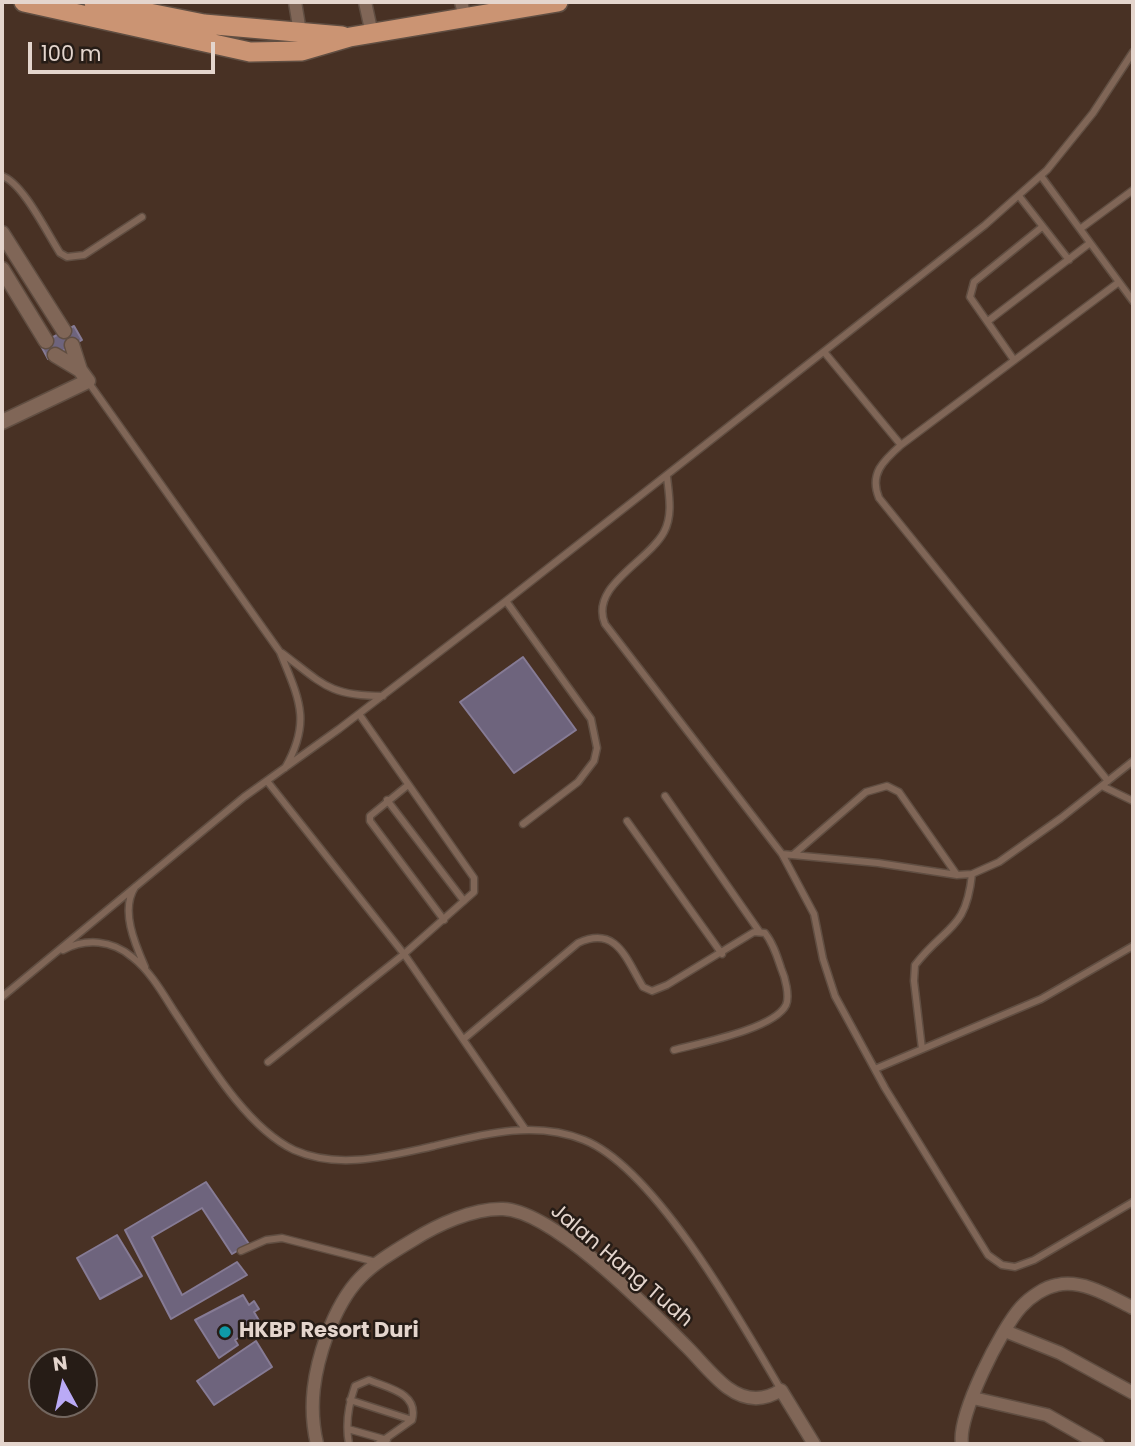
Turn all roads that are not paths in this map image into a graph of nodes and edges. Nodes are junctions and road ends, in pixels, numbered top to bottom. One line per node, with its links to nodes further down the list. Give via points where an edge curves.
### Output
1 (24, 2): 10 (highway, via 250,52 302,51)
2 (94, 2): 6 (highway)
3 (295, 2): 8 (street)
4 (365, 2): 9 (street)
5 (553, 2): 7 (highway)
6 (153, 8): 8 (highway, via 255,31)
7 (463, 9): 9 (highway)
8 (300, 32): 10 (highway)
9 (372, 34): 10 (highway)
10 (350, 37)
11 (1133, 52): 13 (lane, via 1093,113)
12 (2, 176): 16 (lane, via 13,183 67,257 84,255)
13 (1041, 176): 15 (lane); 18 (lane)
14 (1133, 191): 18 (lane)
15 (1019, 196): 17 (lane); 31 (lane)
16 (142, 217)
17 (1042, 227): 21 (lane); 27 (lane, via 974,282 970,297)
18 (1080, 229): 20 (lane)
19 (2, 233): 23 (street)
20 (1090, 243): 21 (lane); 24 (lane)
21 (1069, 260): 27 (lane)
22 (2, 269): 25 (street)
23 (31, 282): 25 (street); 28 (street)
24 (1119, 282): 26 (lane); 33 (lane)
25 (16, 292): 29 (street)
26 (1133, 301)
27 (988, 321): 33 (lane)
28 (64, 331)
29 (46, 341)
30 (72, 345): 34 (street)
31 (825, 353): 36 (lane); 37 (lane)
32 (55, 355): 34 (street)
33 (1014, 360): 36 (lane)
34 (83, 376): 35 (street); 39 (lane)
35 (2, 422)
36 (901, 445): 45 (lane, via 875,476 879,498)
37 (667, 477): 38 (lane); 52 (lane, via 670,507 663,532 603,599 601,615)
38 (506, 601): 40 (lane); 51 (lane, via 591,719 597,748 594,761 578,782)
39 (280, 652): 40 (lane, via 345,695); 43 (lane, via 297,693 302,725 299,742)
40 (383, 696): 41 (lane)
41 (359, 714): 43 (lane); 46 (lane)
42 (1133, 761): 45 (lane)
43 (284, 770): 44 (lane)
44 (267, 781): 55 (lane); 61 (lane)
45 (1105, 783): 49 (lane); 54 (lane, via 999,862)
46 (408, 785): 48 (lane); 57 (lane, via 474,878 474,892)
47 (665, 796): 59 (lane)
48 (387, 800): 57 (lane); 58 (lane, via 370,821)
49 (1133, 801)
50 (627, 821): 62 (lane)
51 (523, 824)
52 (782, 853): 53 (lane); 70 (lane, via 814,914 835,996)
53 (793, 855): 56 (lane); 56 (lane, via 866,792 887,786 899,792)
54 (972, 874): 56 (lane); 67 (lane, via 970,899 962,916 915,965)
55 (146, 876): 63 (lane); 64 (lane, via 133,890 129,904)
56 (957, 876)
57 (464, 901): 58 (lane)
58 (444, 920): 61 (lane)
59 (759, 931): 62 (lane); 68 (lane, via 770,939 783,973 788,998 785,1007 734,1034)
60 (1133, 946): 67 (lane, via 1041,999)
61 (404, 954): 66 (lane); 69 (lane)
62 (722, 954): 66 (lane, via 652,991 643,987 611,940 589,938)
63 (53, 955): 64 (lane, via 75,943 112,945); 65 (lane)
64 (147, 971): 71 (lane, via 203,1056 246,1110 292,1149 339,1160 363,1160)
65 (2, 997)
66 (465, 1038): 71 (lane)
67 (922, 1048): 70 (lane)
68 (674, 1050)
69 (268, 1062)
70 (875, 1069): 72 (lane, via 969,1226 988,1255 1002,1265 1015,1267 1034,1260)
71 (525, 1129): 77 (lane, via 584,1139 630,1169 697,1258)
72 (1133, 1202)
73 (241, 1251): 74 (lane, via 282,1238)
74 (376, 1262): 77 (street, Jalan Hang Tuah, via 421,1235 471,1214 503,1209 526,1215 545,1222 637,1299 728,1388 766,1399); 84 (street, Jalan Hang Tuah, via 358,1276 335,1313 316,1366 312,1404)
75 (1133, 1308): 76 (street, via 1076,1283 1056,1284 1021,1307)
76 (1005, 1331): 78 (street, via 1060,1353); 79 (street)
77 (781, 1390): 87 (street)
78 (1133, 1393)
79 (972, 1398): 88 (street); 89 (street, via 1047,1415)
80 (350, 1399): 81 (lane); 81 (lane, via 355,1386 369,1380 412,1402); 82 (lane)
81 (412, 1420): 83 (lane)
82 (348, 1429): 83 (lane); 85 (lane)
83 (387, 1440): 86 (lane)
84 (317, 1444)
85 (349, 1444)
86 (378, 1444)
87 (814, 1444)
88 (962, 1444)
89 (1098, 1444)

